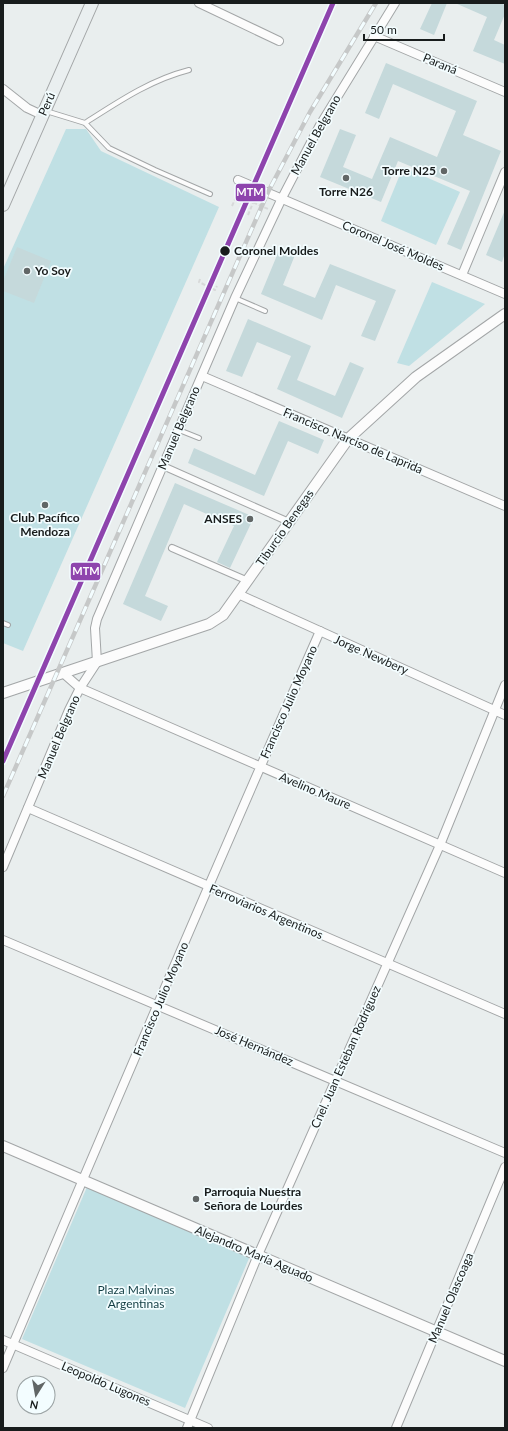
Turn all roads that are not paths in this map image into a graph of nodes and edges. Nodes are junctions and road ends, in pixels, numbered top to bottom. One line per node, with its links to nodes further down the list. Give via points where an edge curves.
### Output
1 (92, 3): 9 (main road, Perú)
2 (199, 3): 5 (street)
3 (395, 3): 4 (street, Manuel Belgrano)
4 (374, 36): 8 (street, Paraná); 14 (street, Manuel Belgrano, via 320,125)
5 (279, 41)
6 (189, 70): 10 (lane, via 172,74 137,90)
7 (3, 89): 9 (street, via 27,108)
8 (505, 92)
9 (43, 113): 10 (lane); 15 (main road, Perú)
10 (85, 123): 13 (lane, via 109,148)
11 (505, 172): 16 (street)
12 (238, 180): 14 (street, Coronel José Moldes)
13 (210, 194)
14 (282, 198): 16 (street, Coronel José Moldes); 18 (street, Manuel Belgrano)
15 (3, 205)
16 (462, 275): 17 (street, Coronel José Moldes)
17 (505, 294)
18 (235, 298): 19 (lane); 21 (street, Manuel Belgrano)
19 (265, 311)
20 (505, 314): 24 (street, Tiburcio Benegas, via 416,377)
21 (202, 376): 22 (street, Manuel Belgrano); 24 (street, Francisco Narciso de Laprida)
22 (179, 430): 23 (lane); 25 (street, Manuel Belgrano)
23 (199, 438)
24 (348, 439): 26 (street, Francisco Narciso de Laprida); 27 (street, Tiburcio Benegas)
25 (163, 466): 27 (street); 34 (street, Manuel Belgrano, via 97,619)
26 (505, 506)
27 (289, 522): 29 (street, Tiburcio Benegas)
28 (172, 548): 29 (street)
29 (248, 581): 30 (street, Tiburcio Benegas)
30 (238, 594): 33 (street, Jorge Newbery); 34 (street, Tiburcio Benegas, via 223,615 210,624)
31 (3, 623): 32 (lane)
32 (8, 625)
33 (320, 631): 39 (street, Jorge Newbery); 41 (street, Francisco Julio Moyano)
34 (97, 662): 35 (street, Tiburcio Benegas); 37 (street, Manuel Belgrano)
35 (63, 672): 37 (street, Avelino Maure); 38 (street, Tiburcio Benegas)
36 (505, 685): 39 (street, Cnel. Juan Esteban Rodríguez)
37 (80, 688): 41 (street, Avelino Maure); 42 (street, Manuel Belgrano)
38 (3, 693)
39 (494, 710): 40 (street, Jorge Newbery); 43 (street, Cnel. Juan Esteban Rodríguez)
40 (505, 715)
41 (260, 767): 43 (street, Avelino Maure); 46 (street, Francisco Julio Moyano)
42 (28, 808): 44 (street, Manuel Belgrano); 46 (street, Ferroviarios Argentinos)
43 (440, 845): 45 (street, Avelino Maure); 48 (street, Cnel. Juan Esteban Rodríguez)
44 (3, 867)
45 (505, 873)
46 (208, 887): 48 (street, Ferroviarios Argentinos); 49 (street, Francisco Julio Moyano)
47 (3, 940): 49 (street, José Hernández)
48 (388, 964): 50 (street, Ferroviarios Argentinos); 51 (street, Cnel. Juan Esteban Rodríguez)
49 (158, 1006): 51 (street, José Hernández); 55 (street, Francisco Julio Moyano)
50 (505, 1014)
51 (335, 1081): 53 (street, José Hernández); 56 (street, Cnel. Juan Esteban Rodríguez)
52 (3, 1146): 55 (street, Alejandro María Aguado)
53 (505, 1153)
54 (505, 1167): 57 (street, Manuel Olascoaga)
55 (84, 1181): 56 (street, Alejandro María Aguado); 59 (street, Francisco Julio Moyano)
56 (258, 1255): 57 (street, Alejandro María Aguado); 62 (street, Cnel. Juan Esteban Rodríguez)
57 (436, 1332): 60 (street, Alejandro María Aguado); 64 (street, Manuel Olascoaga)
58 (3, 1340): 59 (street, Leopoldo Lugones)
59 (13, 1345): 61 (street, Francisco Julio Moyano); 62 (street, Leopoldo Lugones)
60 (505, 1361)
61 (3, 1368)
62 (188, 1424): 63 (street, Leopoldo Lugones)
63 (208, 1428)
64 (396, 1428)

